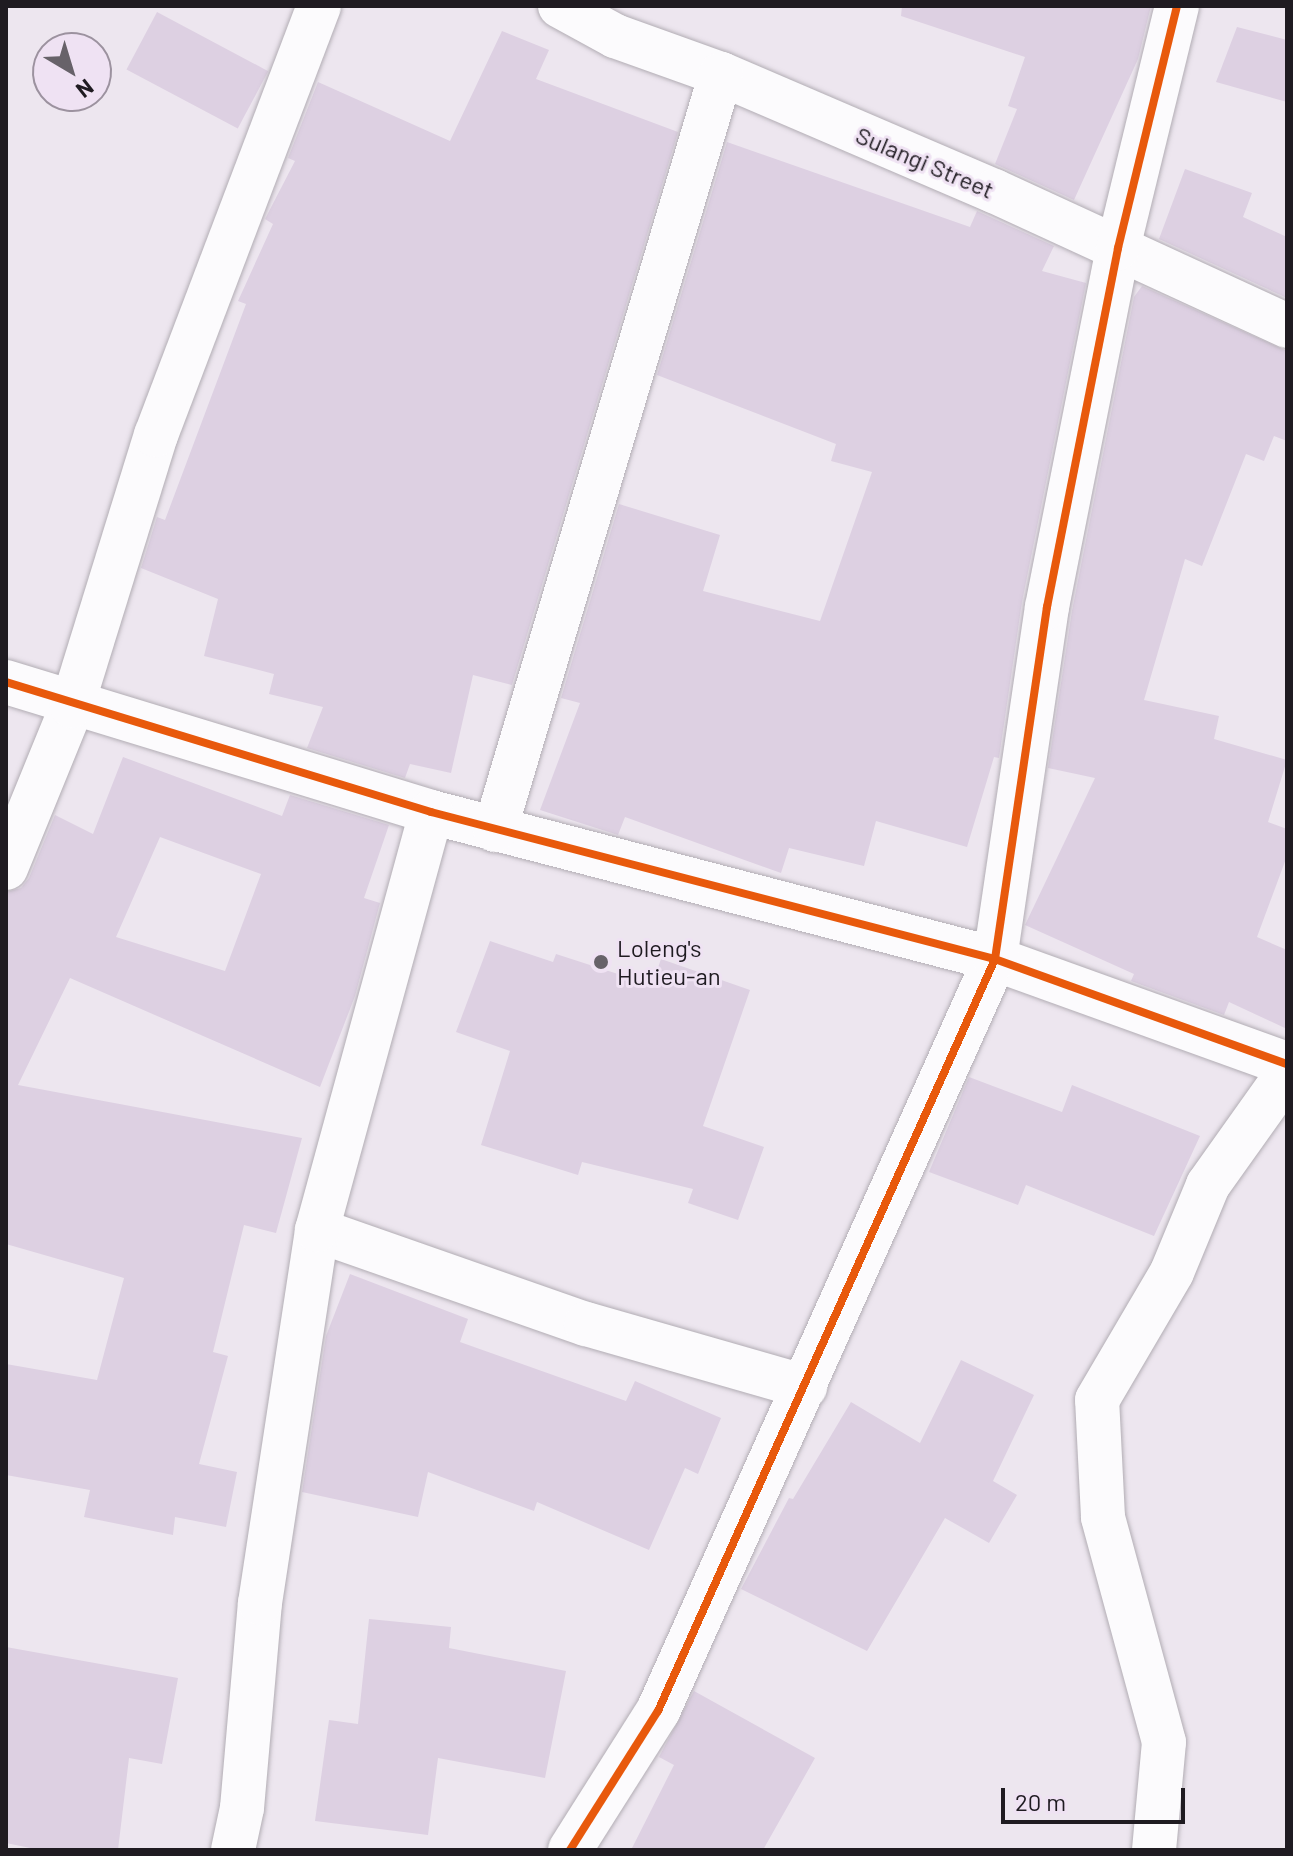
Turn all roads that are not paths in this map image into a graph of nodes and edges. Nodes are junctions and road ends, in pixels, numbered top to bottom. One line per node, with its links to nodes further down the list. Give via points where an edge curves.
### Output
1 (319, 6): 8 (street, via 156,435)
2 (560, 6): 4 (street, Sulangi Street, via 615,36)
3 (1177, 6): 5 (street)
4 (721, 74): 5 (street, Sulangi Street); 10 (street)
5 (1118, 248): 6 (street, Sulangi Street); 12 (street, via 1047,607)
6 (1287, 326)
7 (6, 682): 8 (street)
8 (72, 706): 9 (street); 11 (street)
9 (431, 812): 10 (street); 15 (street)
10 (495, 830): 12 (street)
11 (6, 868)
12 (995, 959): 13 (street); 16 (street)
13 (1287, 1064)
14 (1287, 1074): 19 (street, via 1208,1185 1172,1272 1097,1400 1103,1517 1164,1742)
15 (317, 1230): 16 (street, via 586,1324); 17 (street, via 260,1603 242,1808)
16 (805, 1387): 18 (street, via 658,1711)
17 (233, 1850)
18 (570, 1850)
19 (1154, 1850)

